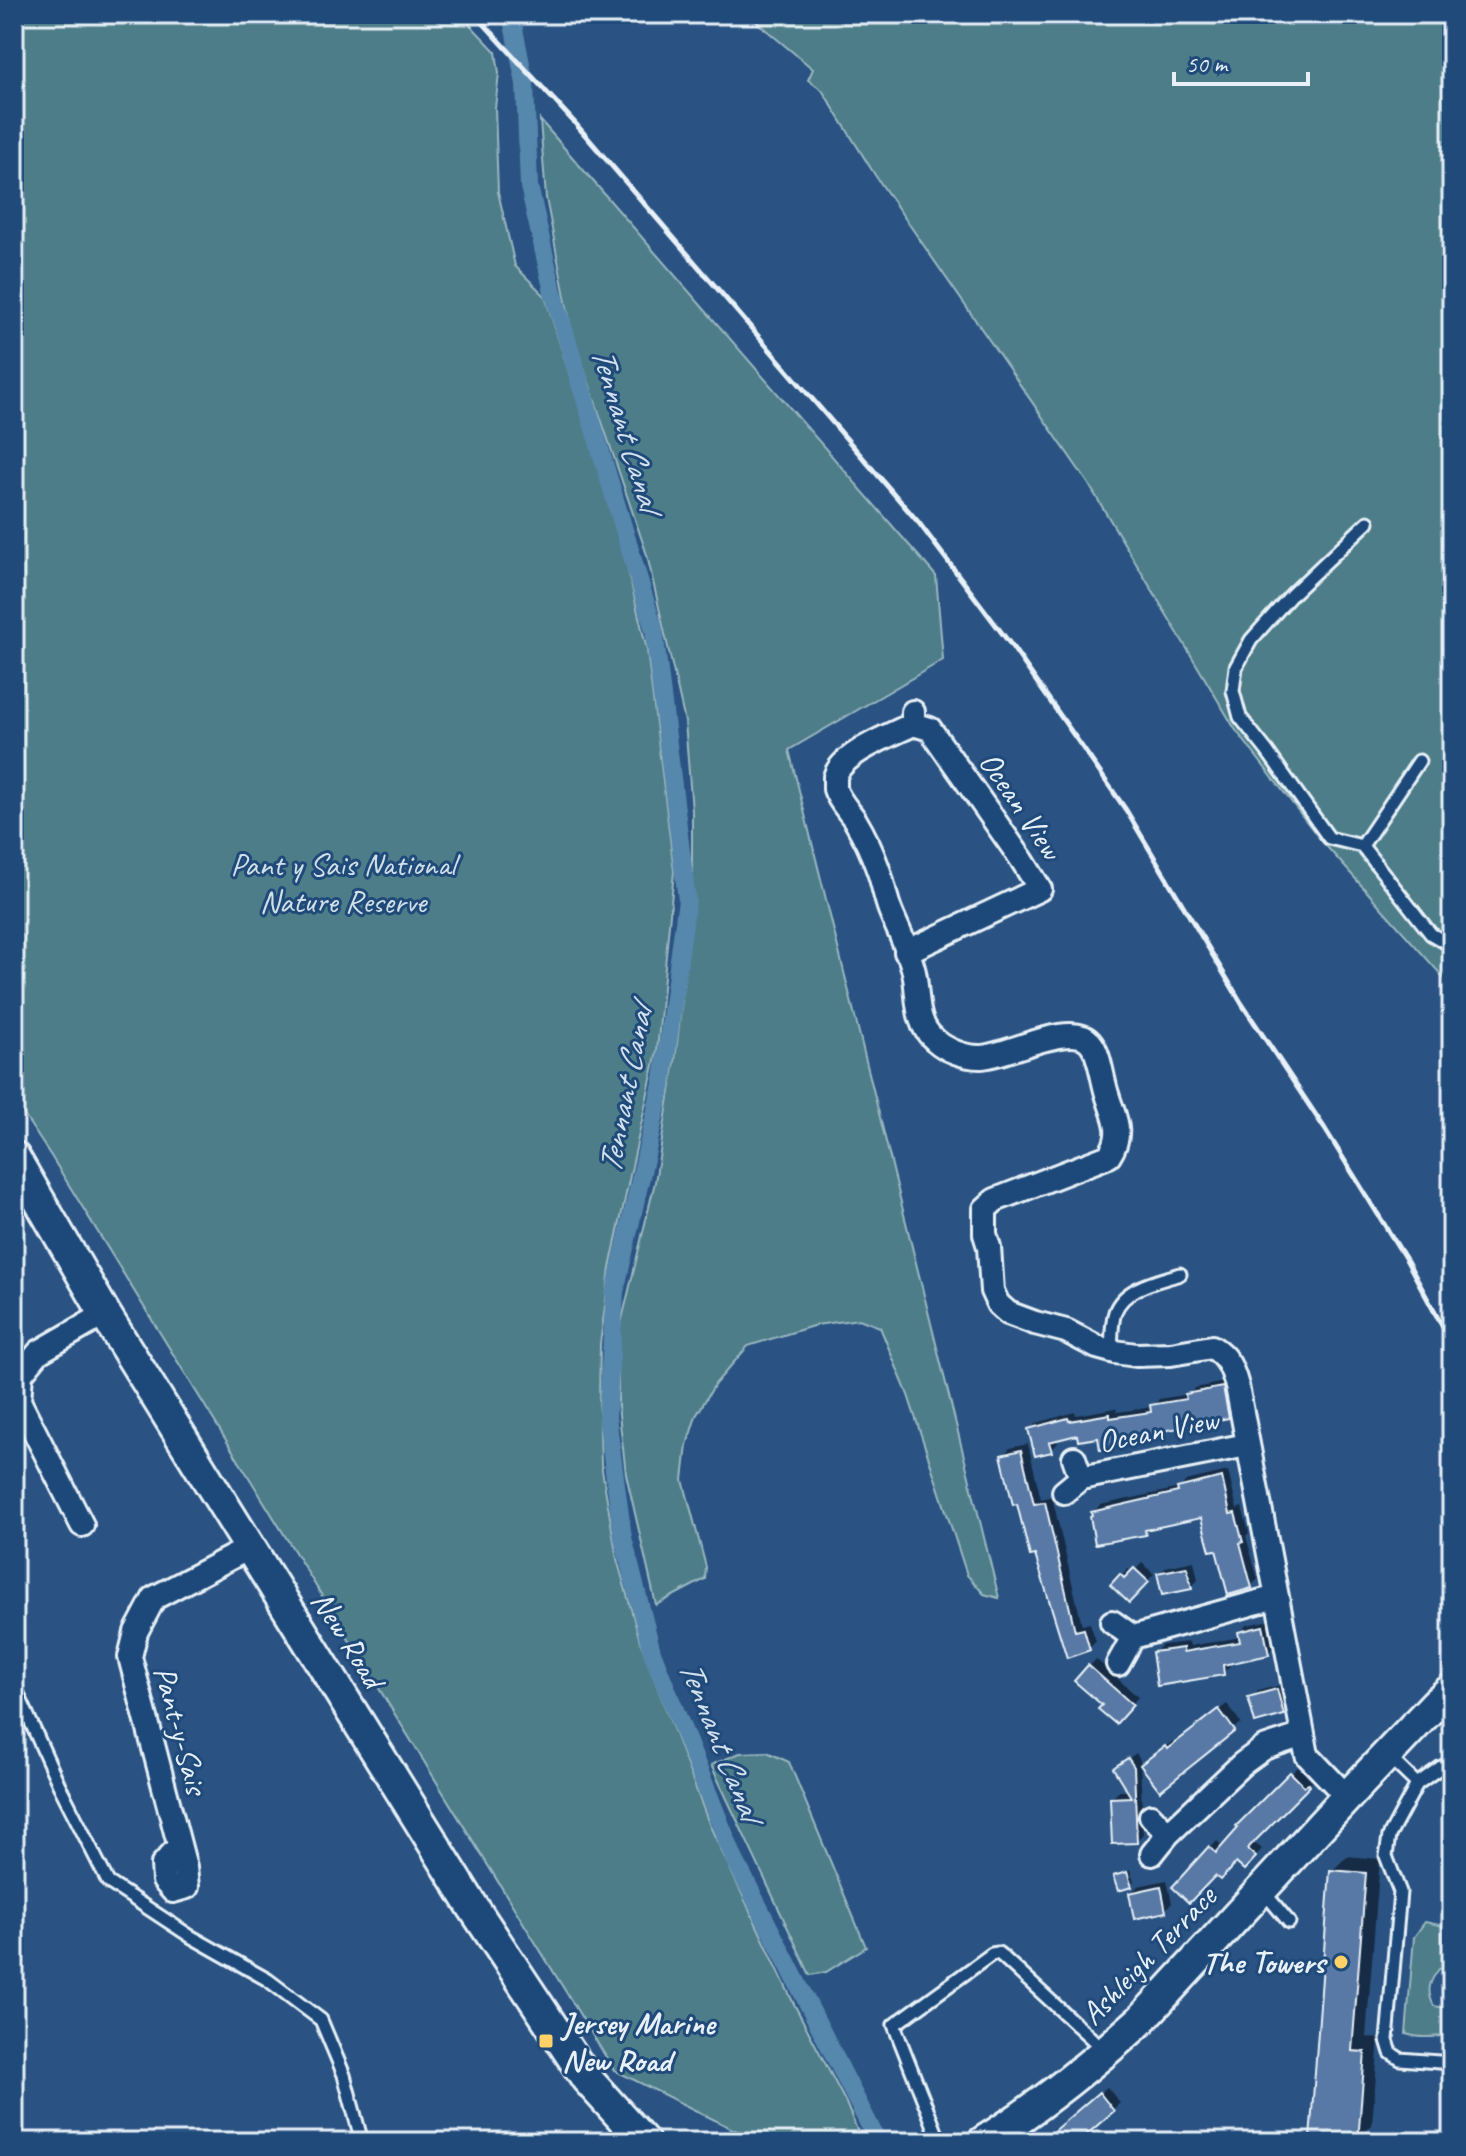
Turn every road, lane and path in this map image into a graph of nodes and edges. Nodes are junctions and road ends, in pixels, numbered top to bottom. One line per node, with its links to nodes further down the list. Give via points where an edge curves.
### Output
1 (1368, 522): 3 (lane, via 1251,640 1236,667 1233,691 1240,717 1329,838)
2 (1419, 761): 3 (lane)
3 (1362, 846): 4 (lane, via 1431,934)
4 (1452, 946)
5 (906, 952): 5 (street, Ocean View, via 879,869 835,789 835,777 851,756 913,718 930,729 1040,889); 9 (street, Ocean View, via 924,1026 948,1049 981,1057 1064,1035 1090,1042 1117,1123 1116,1146 1109,1156 995,1200 985,1209 985,1234 998,1304 1008,1313)
6 (14, 1157): 8 (main road, New Road)
7 (1180, 1274): 9 (lane, via 1139,1288 1120,1303)
8 (105, 1314): 12 (street, via 39,1352 21,1374 19,1401); 13 (main road, New Road)
9 (1111, 1351): 10 (street, Ocean View, via 1171,1354 1212,1347 1223,1354 1237,1386)
10 (1247, 1445): 11 (street, Ocean View); 14 (street, Ocean View)
11 (1073, 1476)
12 (81, 1508)
13 (249, 1548): 27 (street, Pant-y-Sais, via 154,1598 130,1657); 34 (main road, New Road, via 530,1994 587,2079)
14 (1276, 1597): 16 (street); 20 (street, Ocean View)
15 (1112, 1622): 16 (street)
16 (1133, 1637): 17 (street)
17 (1118, 1664)
18 (14, 1685): 33 (lane, via 108,1882 268,1980 321,2020 344,2075)
19 (1452, 1689): 21 (main road, Ashleigh Terrace)
20 (1303, 1735): 24 (street, Ocean View, via 1307,1755); 26 (street, via 1264,1748 1242,1764)
21 (1387, 1755): 23 (lane); 24 (main road, Ashleigh Terrace)
22 (1452, 1764): 23 (lane)
23 (1417, 1784): 32 (lane, via 1389,1836 1386,1856 1400,1892 1387,2040 1391,2053 1400,2059)
24 (1347, 1797): 29 (main road, Ashleigh Terrace)
25 (1151, 1816): 26 (street)
26 (1168, 1834): 28 (street)
27 (179, 1846)
28 (1152, 1854)
29 (1261, 1888): 30 (lane); 31 (main road, Ashleigh Terrace)
30 (1289, 1922)
31 (1106, 2052): 35 (lane, via 1003,1957 992,1954 894,2025); 36 (main road, Ashleigh Terrace)
32 (1452, 2063)
33 (362, 2142)
34 (644, 2142)
35 (940, 2142)
36 (983, 2142)

